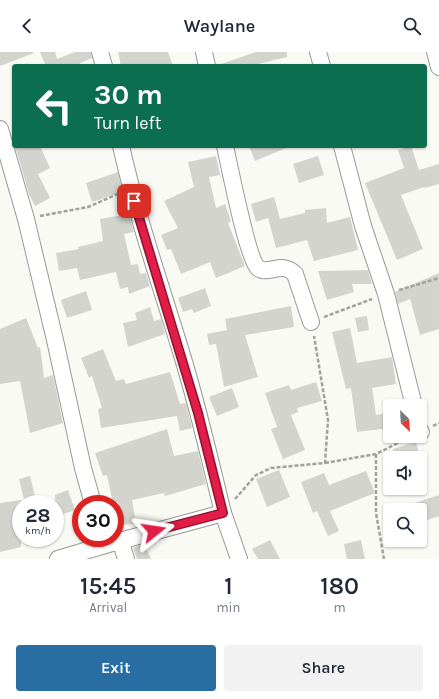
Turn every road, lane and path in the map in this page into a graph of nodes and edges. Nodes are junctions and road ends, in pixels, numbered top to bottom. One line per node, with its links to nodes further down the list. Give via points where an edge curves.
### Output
1 (100, 52): 5 (street)
2 (204, 52): 6 (street)
3 (318, 52): 7 (street)
4 (435, 52): 8 (street)
5 (103, 64)
6 (207, 64)
7 (321, 64)
8 (439, 67)
9 (0, 129): 14 (street)
10 (121, 148): 13 (street)
11 (225, 148): 17 (street, via 254,262 259,268 266,270 283,267 295,274)
12 (343, 148): 16 (street, via 363,226)
13 (131, 188): 14 (path, via 88,207); 23 (street, via 198,413)
14 (26, 219): 22 (street)
15 (439, 278): 16 (path)
16 (386, 294): 17 (path); 18 (street)
17 (311, 322): 21 (path, via 328,420)
18 (412, 399)
19 (398, 443): 20 (path)
20 (376, 454): 21 (path); 30 (path, via 376,513)
21 (325, 463): 23 (path, via 271,468 256,475)
22 (90, 495)
23 (223, 513): 24 (street); 29 (street)
24 (124, 539)
25 (89, 547): 27 (street)
26 (122, 547): 28 (street)
27 (58, 559)
28 (126, 559)
29 (239, 559)
30 (384, 559)

